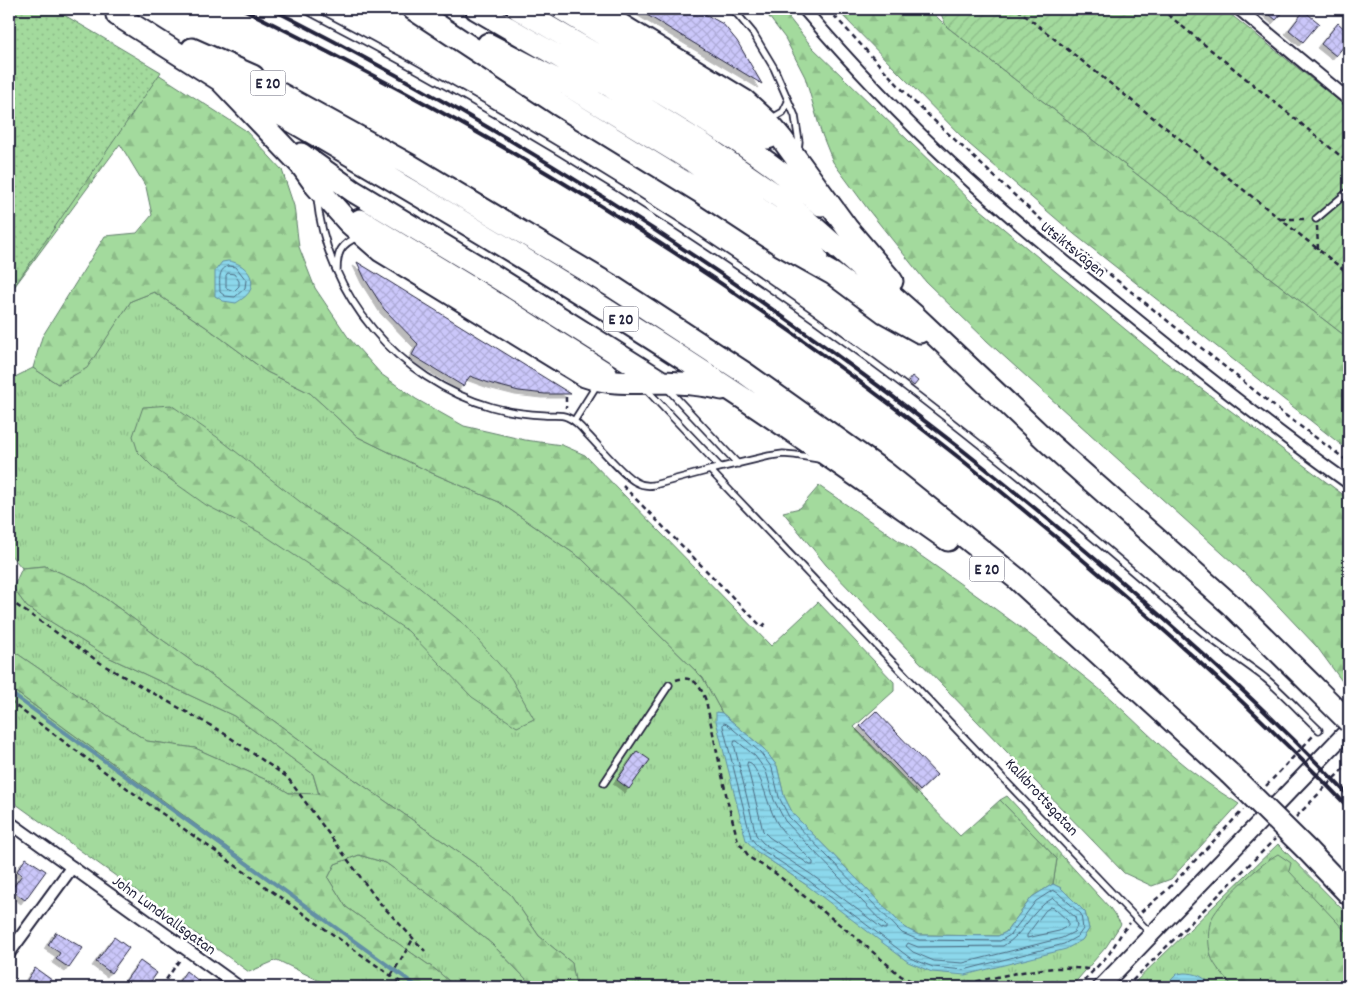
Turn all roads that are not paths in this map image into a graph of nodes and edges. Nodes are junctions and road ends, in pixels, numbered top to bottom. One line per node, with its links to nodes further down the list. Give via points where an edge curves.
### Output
1 (304, 9): 47 (lane, via 597,174 861,353 1069,516 1223,650 1268,681)
2 (416, 9): 28 (highway, via 530,55 572,76 695,151); 32 (highway, via 684,169 764,222 884,312)
3 (476, 9): 28 (highway, via 611,87 722,157 782,199)
4 (496, 9): 28 (highway, via 756,167 809,210)
5 (518, 9): 26 (highway, via 734,138)
6 (538, 9): 23 (highway, via 731,125)
7 (561, 9): 16 (highway)
8 (586, 9): 17 (highway, via 611,19 732,92)
9 (733, 9): 15 (lane, via 767,55)
10 (804, 9): 42 (street, Utsiktsvägen, via 901,115 1027,231 1186,360)
11 (1239, 9): 14 (street)
12 (111, 12): 13 (highway, E 20); 35 (highway, E 20, via 311,101 527,222 618,278)
13 (220, 80): 18 (highway, E 20); 30 (highway, E 20, via 312,152); 31 (highway, E 20, via 336,158); 35 (highway, E 20)
14 (1349, 100)
15 (788, 102): 17 (lane, via 783,112); 19 (lane, via 798,127 800,142)
16 (744, 121): 17 (lane); 19 (highway)
17 (767, 121): 19 (highway)
18 (267, 128): 20 (highway, E 20); 30 (highway, E 20, via 353,191)
19 (796, 159): 23 (highway)
20 (301, 165): 21 (highway, E 20); 33 (highway, E 20, via 350,201 497,290)
21 (316, 186): 24 (highway, E 20); 29 (lane, via 325,242)
22 (1349, 191): 25 (lane)
23 (822, 193): 26 (highway)
24 (334, 205): 27 (highway, E 20); 33 (highway, E 20, via 483,294)
25 (1316, 219)
26 (847, 228): 32 (highway)
27 (362, 236): 29 (lane, via 340,250); 33 (highway, E 20, via 396,261 585,376)
28 (847, 256): 32 (highway)
29 (337, 274): 37 (lane, via 372,329 418,372 472,401 494,408 566,416)
30 (549, 304): 31 (highway, E 20); 34 (highway, E 20)
31 (581, 307): 36 (highway, E 20)
32 (955, 353): 45 (highway, bridge, via 1050,444 1231,604)
33 (620, 382): 34 (highway, E 20); 37 (lane); 40 (lane)
34 (662, 382): 36 (highway, E 20); 39 (lane)
35 (740, 383): 36 (highway, E 20); 38 (highway, E 20); 43 (highway, E 20, via 884,472 1016,578)
36 (705, 385)
37 (574, 421): 41 (lane, via 634,482 654,485)
38 (836, 462): 39 (lane, via 782,454); 43 (highway, E 20, via 973,557)
39 (738, 464): 40 (lane)
40 (720, 467): 41 (lane)
41 (710, 470): 52 (lane, Kalkbrottsgatan)
42 (1349, 483)
43 (1132, 684): 51 (highway, E 20, bridge, via 1229,773)
44 (669, 685): 48 (lane)
45 (1349, 722)
46 (1349, 729): 52 (street)
47 (1319, 730)
48 (604, 783)
49 (9, 822): 50 (street, John Lundvallsgatan)
50 (72, 867): 53 (street); 54 (street, John Lundvallsgatan)
51 (1349, 894)
52 (1152, 934): 55 (street)
53 (9, 953)
54 (239, 987)
55 (1101, 987)

